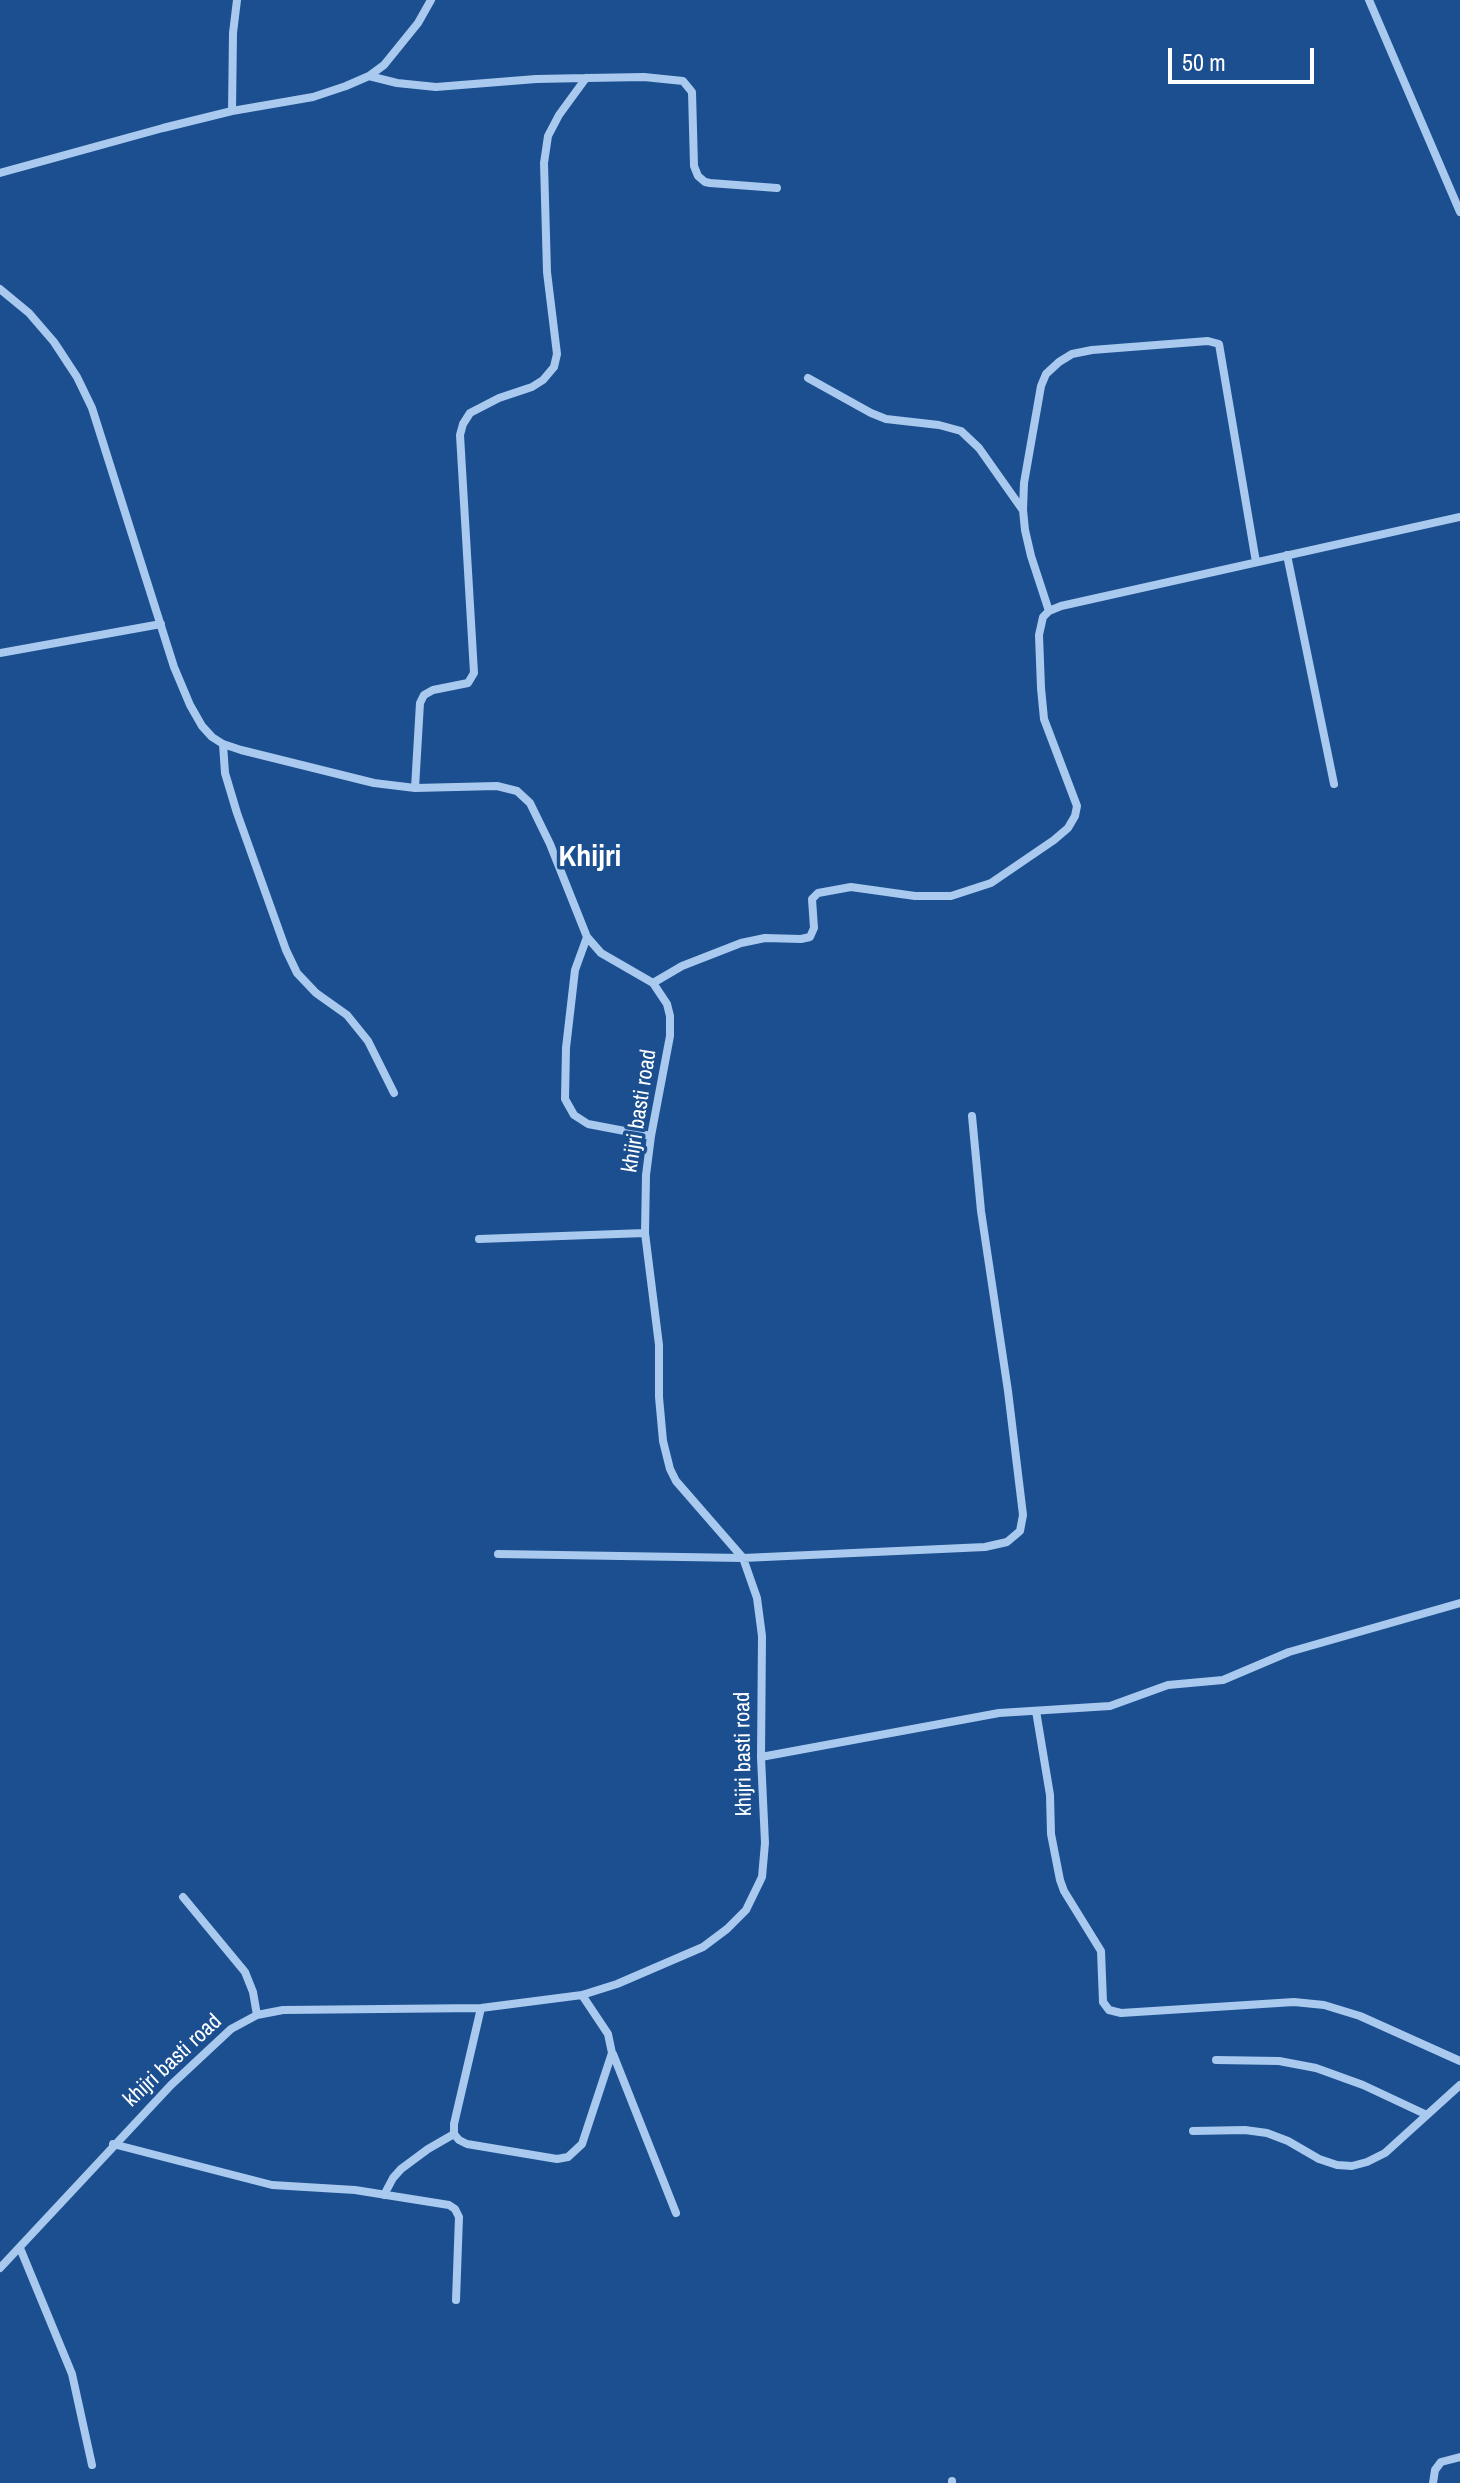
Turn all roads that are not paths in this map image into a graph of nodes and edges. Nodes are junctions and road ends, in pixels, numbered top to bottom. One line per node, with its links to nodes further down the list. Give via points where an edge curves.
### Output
1 (237, 0): 6 (street)
2 (431, 0): 4 (street, via 384,65)
3 (1369, 0): 9 (street)
4 (369, 76): 5 (street, via 436,87); 6 (street, via 313,97)
5 (586, 78): 8 (street, via 683,81 692,92 694,166 700,179); 21 (street, via 548,136 544,163 554,367 532,387 470,413 460,435 474,673 468,683 424,695)
6 (232, 111): 7 (street)
7 (0, 173)
8 (777, 188)
9 (1460, 212)
10 (0, 289): 17 (street, via 54,342 92,408)
11 (808, 378): 12 (street, via 886,419 961,431)
12 (1023, 510): 15 (street, via 1036,403 1046,374 1059,362 1092,350 1214,341 1222,353); 16 (street)
13 (1460, 517): 14 (street)
14 (1287, 555): 15 (street); 20 (street)
15 (1256, 562): 16 (street)
16 (1049, 611): 23 (street, via 1039,635 1041,688 1044,719 1077,806 1068,828 991,883 959,894 935,898 851,887 818,893 812,899 810,937 741,943)
17 (161, 624): 18 (street); 19 (street, via 190,705 202,726)
18 (0, 653)
19 (223, 744): 21 (street, via 374,783); 24 (street, via 237,813 297,973 347,1015 368,1041)
20 (1334, 784)
21 (415, 788): 22 (street, via 508,787 523,795 550,844)
22 (587, 937): 23 (street, via 601,953); 26 (street, via 575,970 565,1099 574,1115 588,1124)
23 (653, 983): 26 (street, khijri basti road, via 667,1004 670,1036)
24 (394, 1093)
25 (972, 1116): 30 (street, via 1023,1515 1020,1531 1007,1542 985,1547)
26 (651, 1136): 27 (street, khijri basti road)
27 (645, 1233): 28 (street); 30 (street, khijri basti road, via 659,1345 663,1441 670,1469)
28 (479, 1239)
29 (498, 1554): 30 (street)
30 (743, 1558): 33 (street, khijri basti road, via 757,1598 762,1636)
31 (1460, 1603): 32 (street, via 1289,1652 1223,1680 1168,1685 1110,1706)
32 (1036, 1711): 33 (street, via 999,1713); 40 (street, via 1060,1880 1101,1951 1103,2002 1109,2010 1324,2005)
33 (761, 1757): 35 (street, khijri basti road, via 762,1877 746,1910 703,1947)
34 (183, 1897): 37 (street, via 245,1972)
35 (582, 1995): 36 (street, khijri basti road); 38 (street, via 608,2034)
36 (481, 2008): 37 (street, khijri basti road, via 283,2010); 44 (street)
37 (257, 2015): 45 (street, khijri basti road, via 231,2029)
38 (612, 2053): 44 (street, via 582,2144 568,2157 467,2144); 47 (street)
39 (1216, 2060): 42 (street, via 1279,2061 1316,2068)
40 (1460, 2061)
41 (1460, 2085): 42 (street)
42 (1427, 2115): 43 (street, via 1385,2153 1352,2166 1319,2159 1267,2133)
43 (1193, 2131)
44 (454, 2134): 46 (street, via 401,2169)
45 (113, 2144): 46 (street, via 272,2185); 48 (street, khijri basti road)
46 (384, 2195): 50 (street, via 455,2209)
47 (676, 2213)
48 (20, 2248): 49 (street, khijri basti road); 52 (street, via 72,2374)
49 (0, 2268)
50 (456, 2300)
51 (1460, 2457): 53 (street, via 1441,2462)
52 (92, 2465)
53 (1433, 2483)

